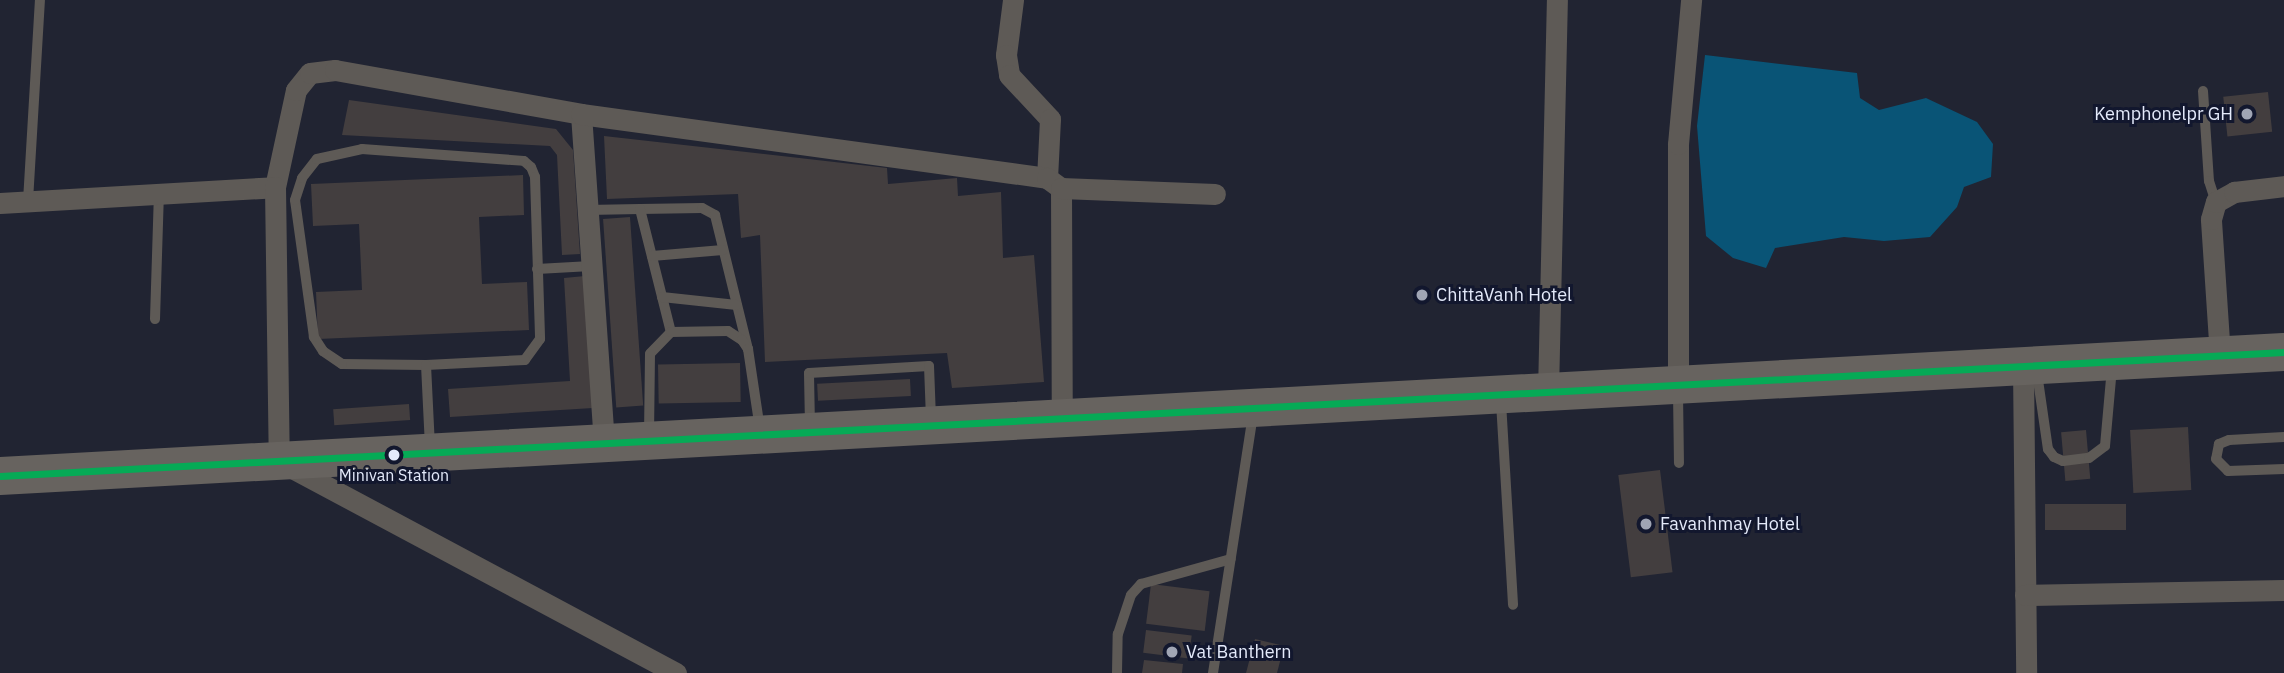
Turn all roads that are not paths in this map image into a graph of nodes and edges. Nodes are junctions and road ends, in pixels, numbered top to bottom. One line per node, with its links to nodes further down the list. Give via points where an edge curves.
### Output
1 (40, 0): 12 (lane)
2 (1013, 0): 7 (street, via 1006,55 1009,75 1049,119)
3 (1557, 0): 32 (street)
4 (1690, 0): 31 (street, via 1678,144)
5 (2203, 91): 13 (lane, via 2209,181)
6 (581, 114): 7 (street); 9 (street, via 335,70 310,73 296,90); 16 (street)
7 (1054, 183): 11 (street); 35 (street)
8 (2284, 186): 13 (street, via 2234,191)
9 (275, 187): 10 (street); 43 (street)
10 (159, 194): 12 (street); 23 (lane)
11 (1215, 194)
12 (28, 201): 14 (street)
13 (2216, 202): 27 (street, via 2211,219)
14 (0, 203)
15 (640, 209): 16 (lane); 17 (lane, via 710,209); 18 (lane)
16 (587, 210): 19 (street)
17 (723, 250): 18 (lane); 22 (lane)
18 (652, 256): 21 (lane)
19 (591, 266): 20 (lane); 41 (street)
20 (537, 269): 29 (lane, via 541,339 525,360); 29 (lane, via 535,177 524,161 362,149 317,159 302,178 295,200 314,337 323,351 342,364)
21 (662, 297): 22 (lane); 24 (lane)
22 (737, 305): 25 (lane)
23 (155, 319)
24 (671, 332): 25 (lane, via 728,331); 40 (lane, via 650,354)
25 (748, 349): 38 (lane)
26 (2284, 352): 27 (highway)
27 (2221, 356): 28 (highway)
28 (2113, 362): 30 (highway); 30 (lane, via 2105,446 2089,458 2063,461 2048,449)
29 (426, 365): 42 (lane)
30 (2029, 366): 31 (highway); 49 (street)
31 (1678, 385): 32 (highway); 44 (lane)
32 (1548, 392): 33 (highway)
33 (1500, 395): 34 (highway); 50 (lane)
34 (1254, 408): 35 (highway); 47 (lane)
35 (1062, 418): 36 (highway)
36 (931, 425): 37 (highway); 37 (lane, via 929,366 809,373)
37 (811, 432): 38 (highway)
38 (761, 435): 40 (highway)
39 (2284, 437): 45 (lane, via 2229,440 2219,444 2216,459 2228,471)
40 (648, 441): 41 (highway)
41 (604, 443): 42 (highway)
42 (430, 453): 43 (highway)
43 (279, 461): 46 (highway); 51 (street)
44 (1679, 463)
45 (2284, 469)
46 (0, 476)
47 (1231, 559): 52 (lane, via 1141,584 1131,595 1118,634); 53 (lane)
48 (2284, 590): 49 (street)
49 (2025, 596): 54 (street)
50 (1513, 605)
51 (676, 673)
52 (1116, 673)
53 (1213, 673)
54 (2026, 673)

